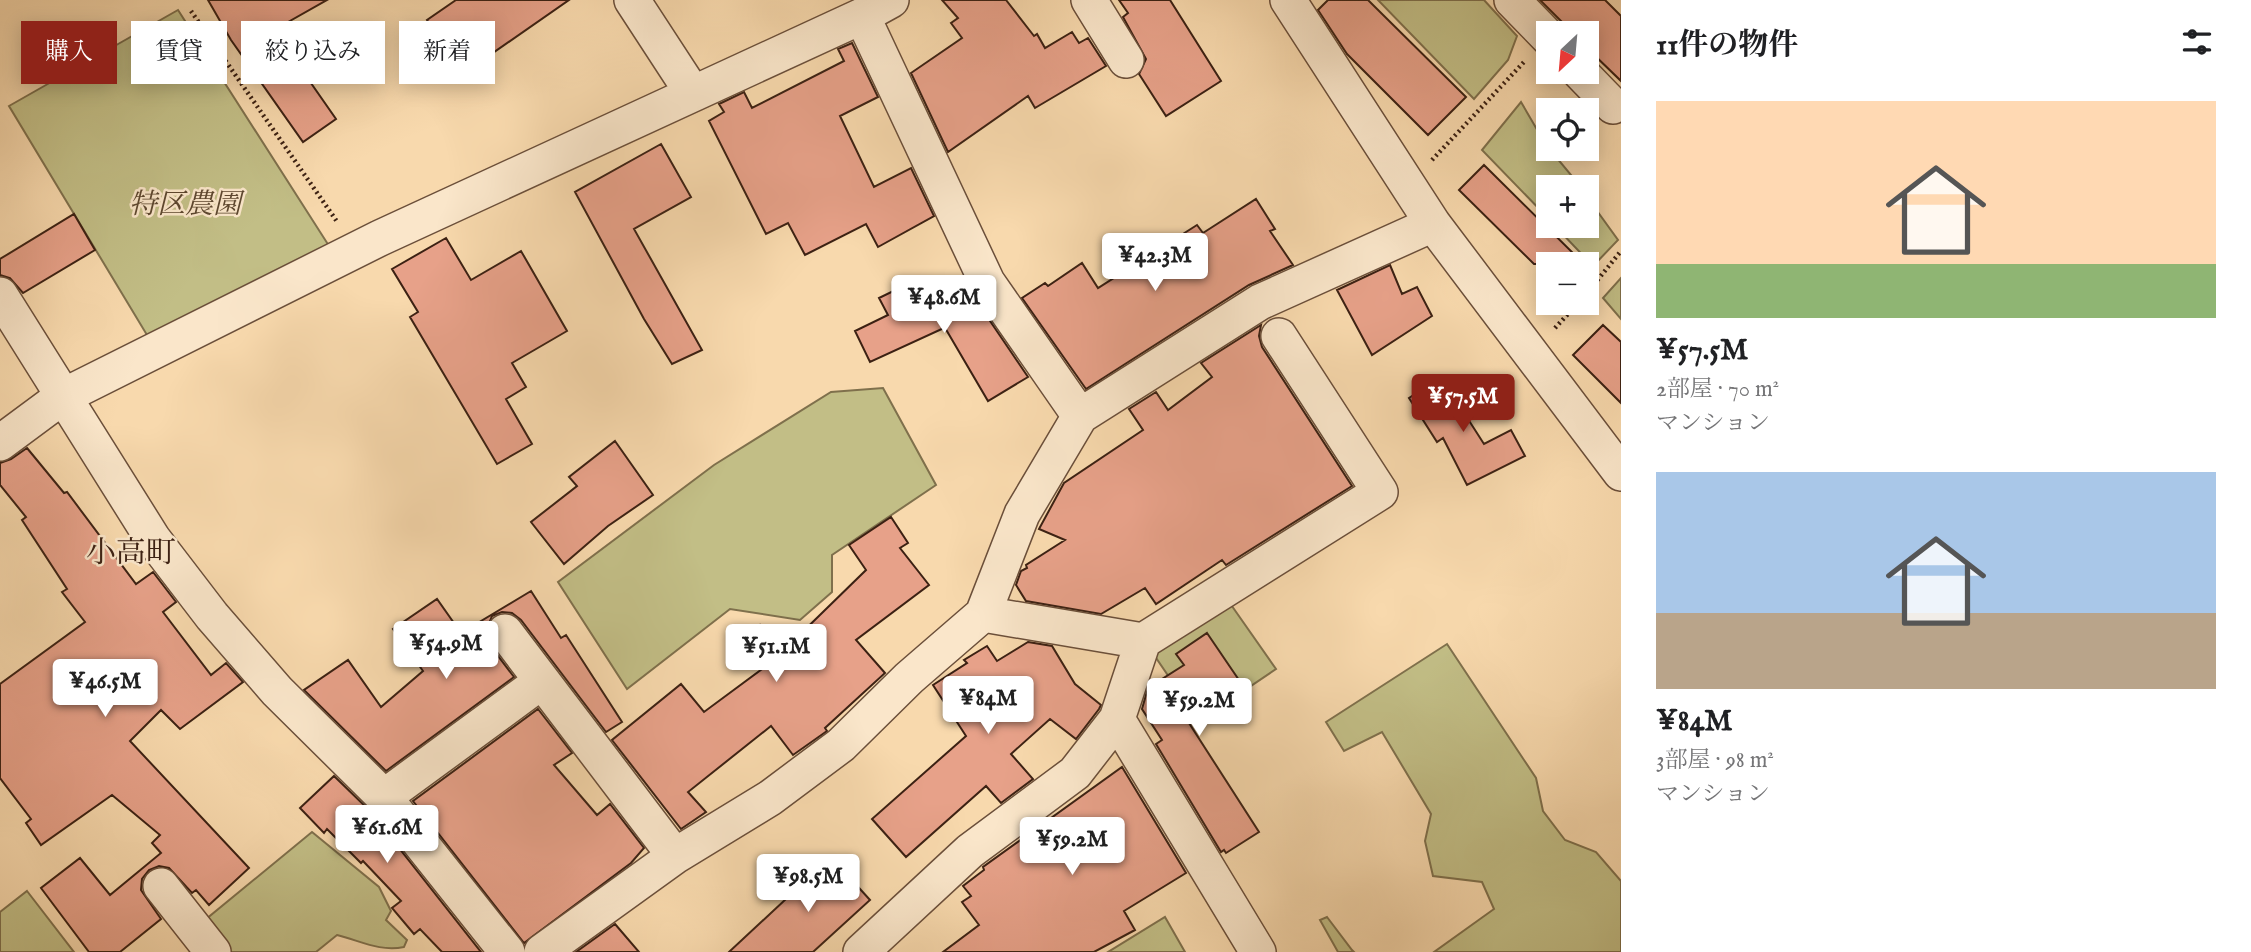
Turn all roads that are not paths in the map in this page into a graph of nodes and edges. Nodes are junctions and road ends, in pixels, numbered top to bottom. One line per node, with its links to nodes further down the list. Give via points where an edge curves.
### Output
1 (632, 0): 9 (street)
2 (1089, 0): 7 (street)
3 (1288, 0): 11 (street)
4 (1512, 0): 6 (street)
5 (877, 8): 9 (street); 15 (street, via 986,282)
6 (1536, 25)
7 (1126, 60)
8 (1592, 84): 10 (street)
9 (692, 92): 14 (street, via 356,250)
10 (1613, 106)
11 (1433, 223): 15 (street, via 1260,303); 17 (street)
12 (0, 295): 14 (street)
13 (1279, 336): 20 (street, via 1380,492)
14 (62, 397): 16 (street); 23 (street, via 153,539 212,616 277,691)
15 (1080, 416): 18 (street, via 1023,514)
16 (0, 443)
17 (1621, 473)
18 (983, 614): 20 (street); 24 (street, via 841,745 770,798)
19 (505, 632): 21 (street)
20 (1143, 640): 22 (street)
21 (542, 681): 23 (street); 24 (street)
22 (1117, 719): 29 (street, via 1075,773 970,851); 30 (street)
23 (384, 797): 27 (street)
24 (675, 856): 28 (street)
25 (161, 886): 26 (street)
26 (213, 952)
27 (507, 952)
28 (542, 952)
29 (861, 952)
30 (1258, 952)

